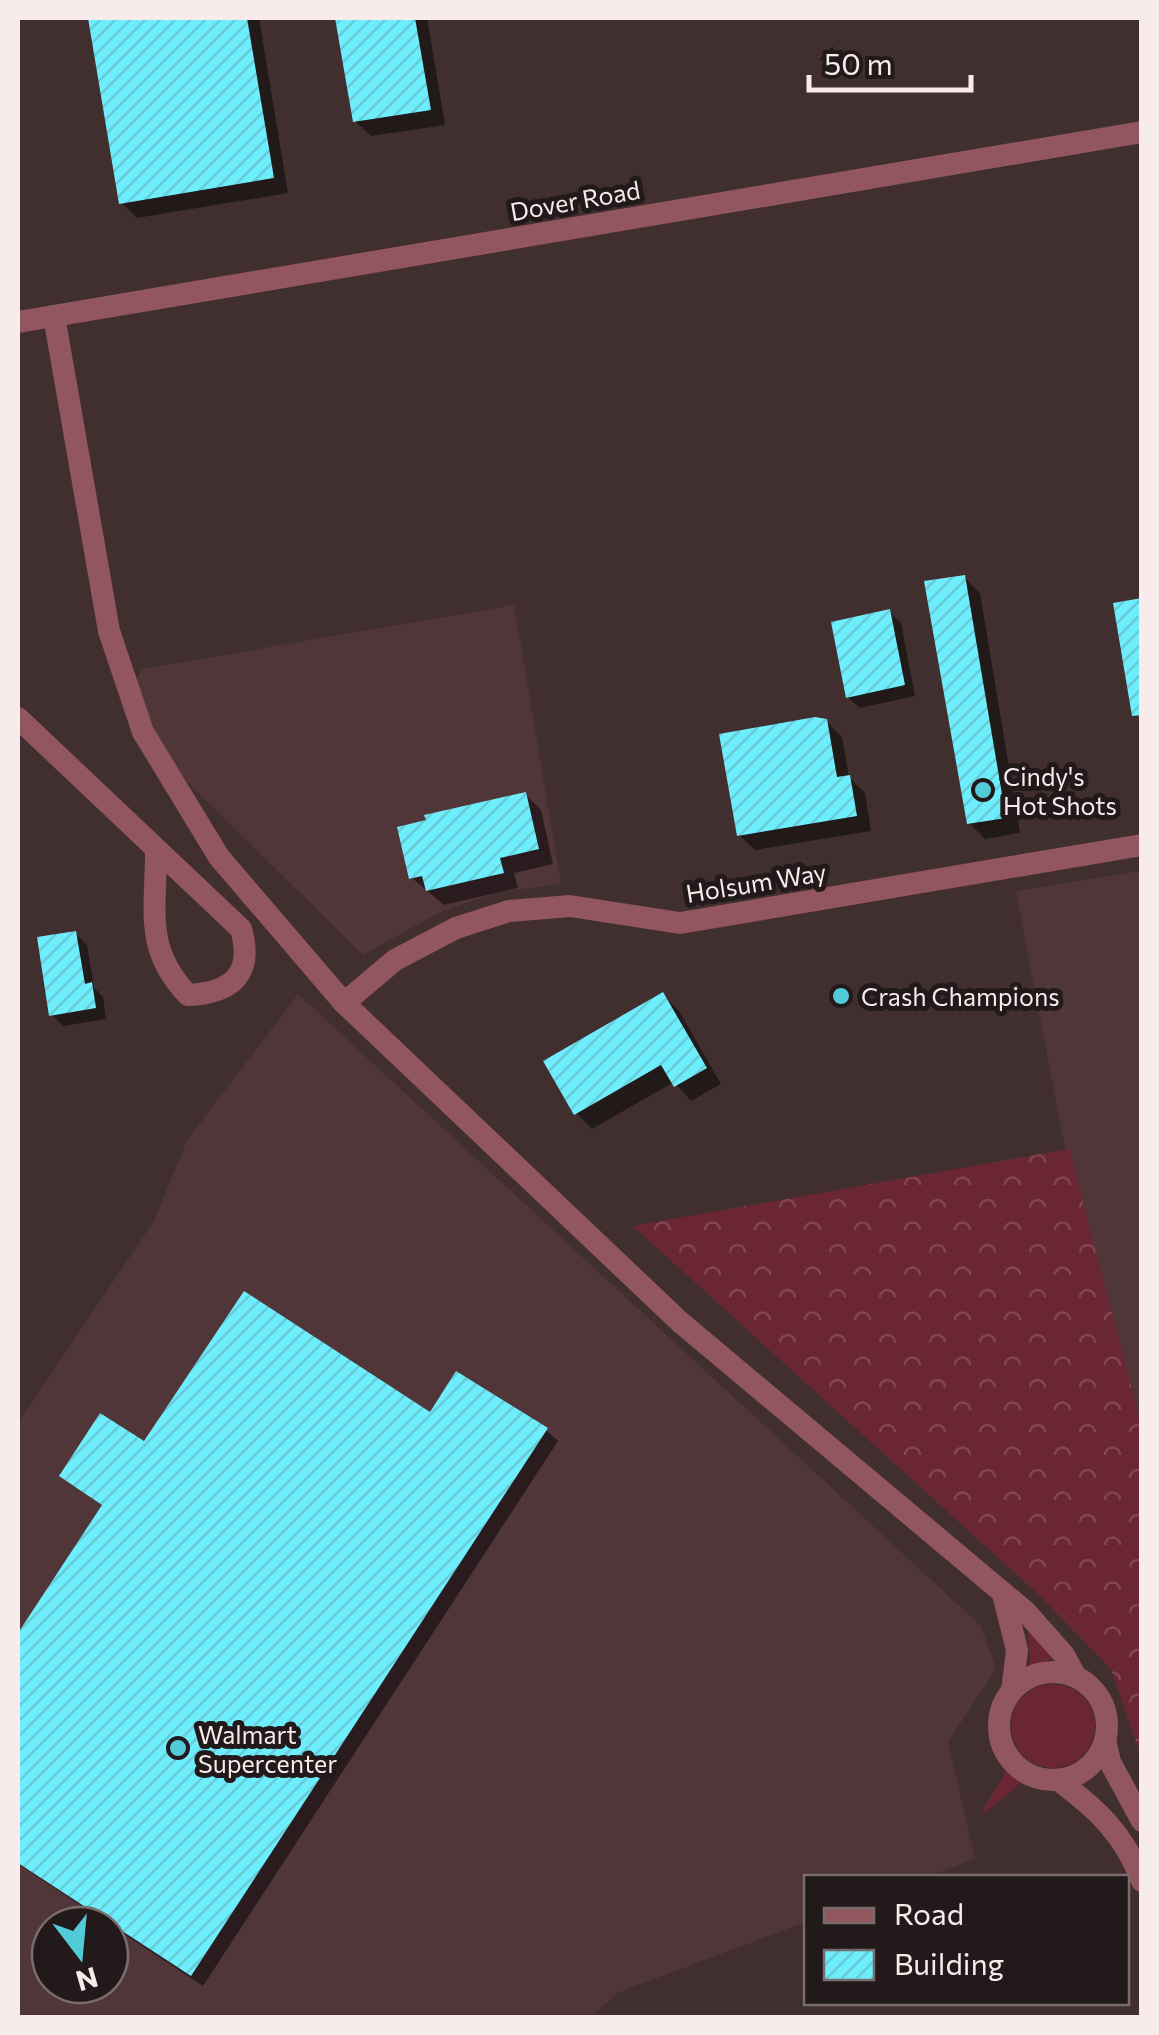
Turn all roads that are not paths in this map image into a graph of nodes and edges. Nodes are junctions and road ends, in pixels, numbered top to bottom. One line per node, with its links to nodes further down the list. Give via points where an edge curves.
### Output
1 (1142, 132): 2 (street, Dover Road)
2 (54, 316): 3 (street, Dover Road); 7 (street, via 109,632 142,732 219,857)
3 (18, 322)
4 (18, 718): 6 (street)
5 (1142, 845): 7 (street, Holsum Way, via 680,922 570,906 509,911 456,928 395,960)
6 (156, 852): 6 (street, via 241,929 248,953 238,978 214,994 188,995 156,948)
7 (344, 1003): 8 (street, via 680,1321)
8 (1004, 1598): 9 (street, via 1026,1612); 10 (street, via 1017,1650)
9 (1076, 1677): 10 (street, via 1049,1672); 11 (street, via 1103,1706)
10 (1012, 1690): 12 (street, via 998,1728 1008,1757 1034,1777)
11 (1105, 1740): 12 (street, via 1088,1768); 13 (street)
12 (1058, 1780): 14 (street, via 1104,1814)
13 (1142, 1822)
14 (1142, 1881)

